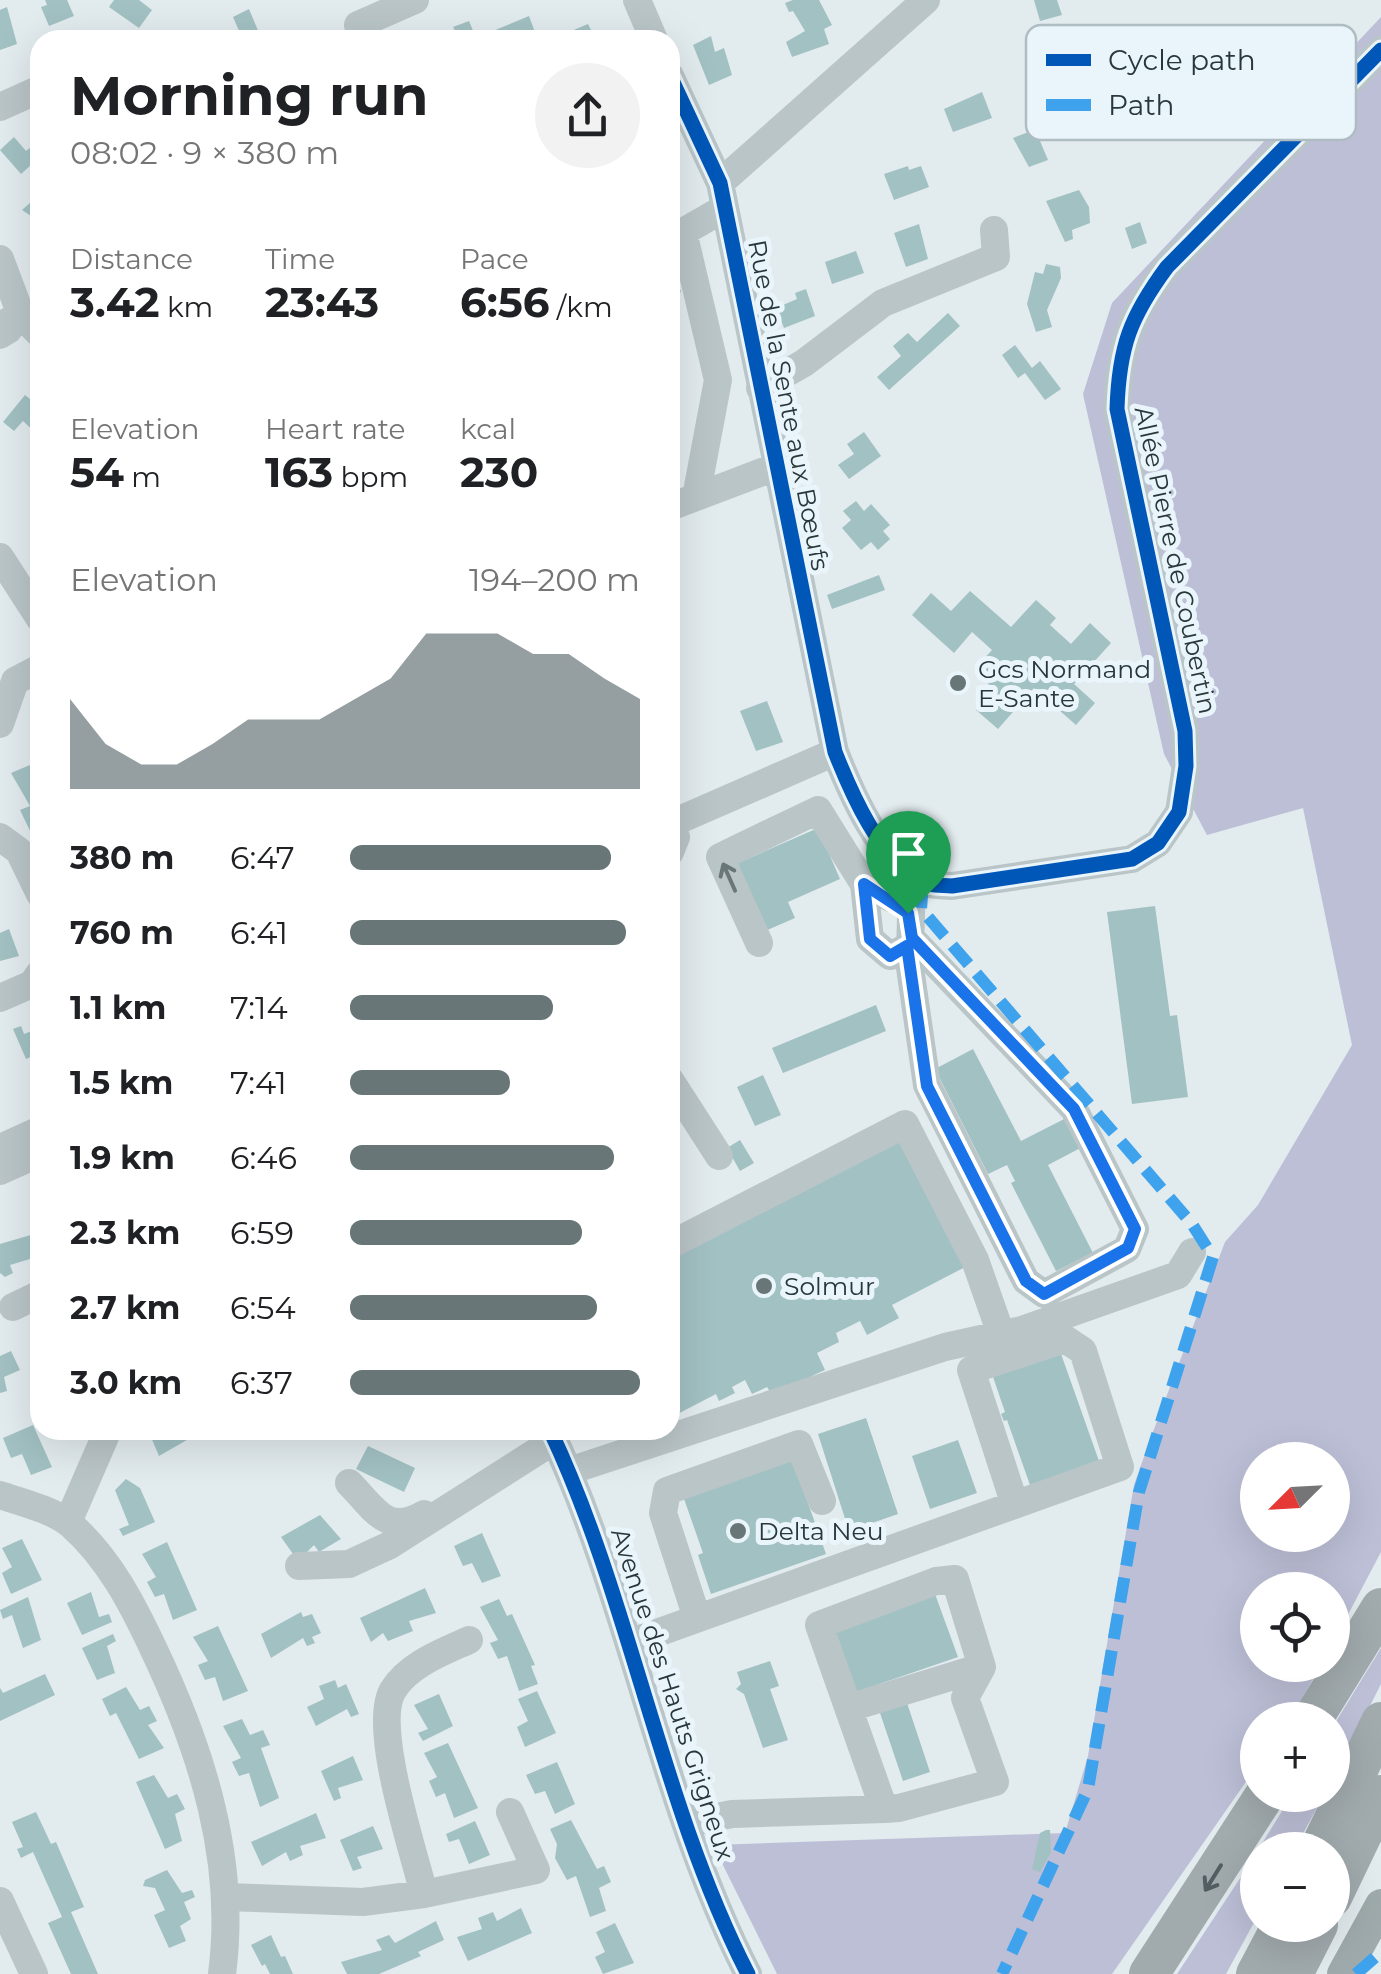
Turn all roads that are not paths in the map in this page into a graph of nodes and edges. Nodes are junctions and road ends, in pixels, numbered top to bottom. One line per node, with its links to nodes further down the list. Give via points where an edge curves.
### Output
1 (415, 0): 4 (street, via 358,25)
2 (637, 0): 5 (street)
3 (926, 0): 12 (street)
4 (360, 30)
5 (650, 30)
6 (1381, 50): 7 (street, Allée Pierre de Coubertin)
7 (1356, 75)
8 (30, 94): 10 (street)
9 (680, 99): 12 (street, Rue de la Sente aux Bœufs)
10 (0, 107)
11 (1292, 140): 28 (street, Allée Pierre de Coubertin, via 1167,267 1137,307 1118,360 1117,409 1185,731 1178,812 1158,842 1132,859 952,886 923,883)
12 (722, 195): 16 (street, Rue de la Sente aux Bœufs); 18 (street, via 683,232 718,380)
13 (994, 230): 16 (street, via 996,257 883,303)
14 (0, 260): 15 (street)
15 (14, 324)
16 (760, 388): 17 (street, Rue de la Sente aux Bœufs)
17 (774, 467): 18 (street); 23 (street, Rue de la Sente aux Bœufs)
18 (683, 502)
19 (0, 557): 20 (street)
20 (30, 604)
21 (18, 677): 22 (street)
22 (0, 724)
23 (835, 752): 24 (street); 26 (street, Rue de la Sente aux Bœufs)
24 (680, 820)
25 (0, 837): 27 (street, via 19,851)
26 (875, 866): 28 (street); 29 (street); 30 (street); 31 (street, one-way to 26, via 720,856 818,810)
27 (30, 874)
28 (913, 874): 30 (street)
29 (864, 915): 30 (street, via 875,901); 30 (street, via 870,939 890,956)
30 (904, 924): 30 (street, via 1074,1109 1135,1229 1128,1248 1044,1294 1026,1281 927,1086)
31 (759, 943)
32 (30, 985): 33 (street)
33 (0, 998)
34 (680, 1096): 37 (street)
35 (30, 1134): 36 (street)
36 (0, 1148)
37 (719, 1156)
38 (30, 1158): 39 (street)
39 (0, 1171)
40 (680, 1239): 44 (street, via 905,1124 975,1260)
41 (1192, 1252): 44 (street, via 1178,1275)
42 (30, 1299): 43 (street)
43 (13, 1307)
44 (1000, 1334): 45 (street)
45 (680, 1427)
46 (104, 1440): 56 (street)
47 (539, 1440): 52 (street, via 402,1525 387,1522)
48 (540, 1440): 57 (street, via 390,1545 348,1564)
49 (554, 1440): 51 (street, Avenue des Hauts Grigneux)
50 (638, 1440): 51 (street)
51 (569, 1470): 61 (street, Avenue des Hauts Grigneux)
52 (350, 1482)
53 (0, 1495): 56 (street)
54 (822, 1501): 59 (street, via 800,1444 667,1491 663,1514)
55 (1014, 1502): 55 (street, via 1120,1468 1083,1351 1065,1339 971,1370); 59 (street)
56 (68, 1522): 74 (street, via 130,1600 190,1726 210,1794)
57 (299, 1566)
58 (1381, 1608): 63 (highway)
59 (696, 1618): 61 (street)
60 (469, 1640): 73 (street, via 419,1664 391,1692 386,1729)
61 (629, 1643): 70 (street, Avenue des Hauts Grigneux)
62 (982, 1667): 64 (street); 64 (street, via 954,1579 936,1582 819,1625); 67 (street, via 966,1698 995,1782)
63 (1323, 1702)
64 (849, 1708): 67 (street)
65 (1381, 1722): 71 (highway)
66 (1381, 1794): 72 (highway)
67 (884, 1809): 70 (street, via 732,1814)
68 (510, 1812): 73 (street, via 536,1870)
69 (1253, 1812): 83 (highway, one-way to 83)
70 (688, 1823): 82 (street, Avenue des Hauts Grigneux)
71 (1329, 1832)
72 (1350, 1859)
73 (424, 1894): 74 (street, via 362,1902)
74 (226, 1897): 81 (street)
75 (0, 1901): 77 (street)
76 (1381, 1905): 86 (main road)
77 (9, 1942): 80 (street)
78 (1273, 1942): 84 (highway)
79 (1309, 1942): 85 (highway)
80 (34, 1974)
81 (222, 1974)
82 (748, 1974)
83 (1149, 1974)
84 (1256, 1974)
85 (1293, 1974)
86 (1343, 1974)

